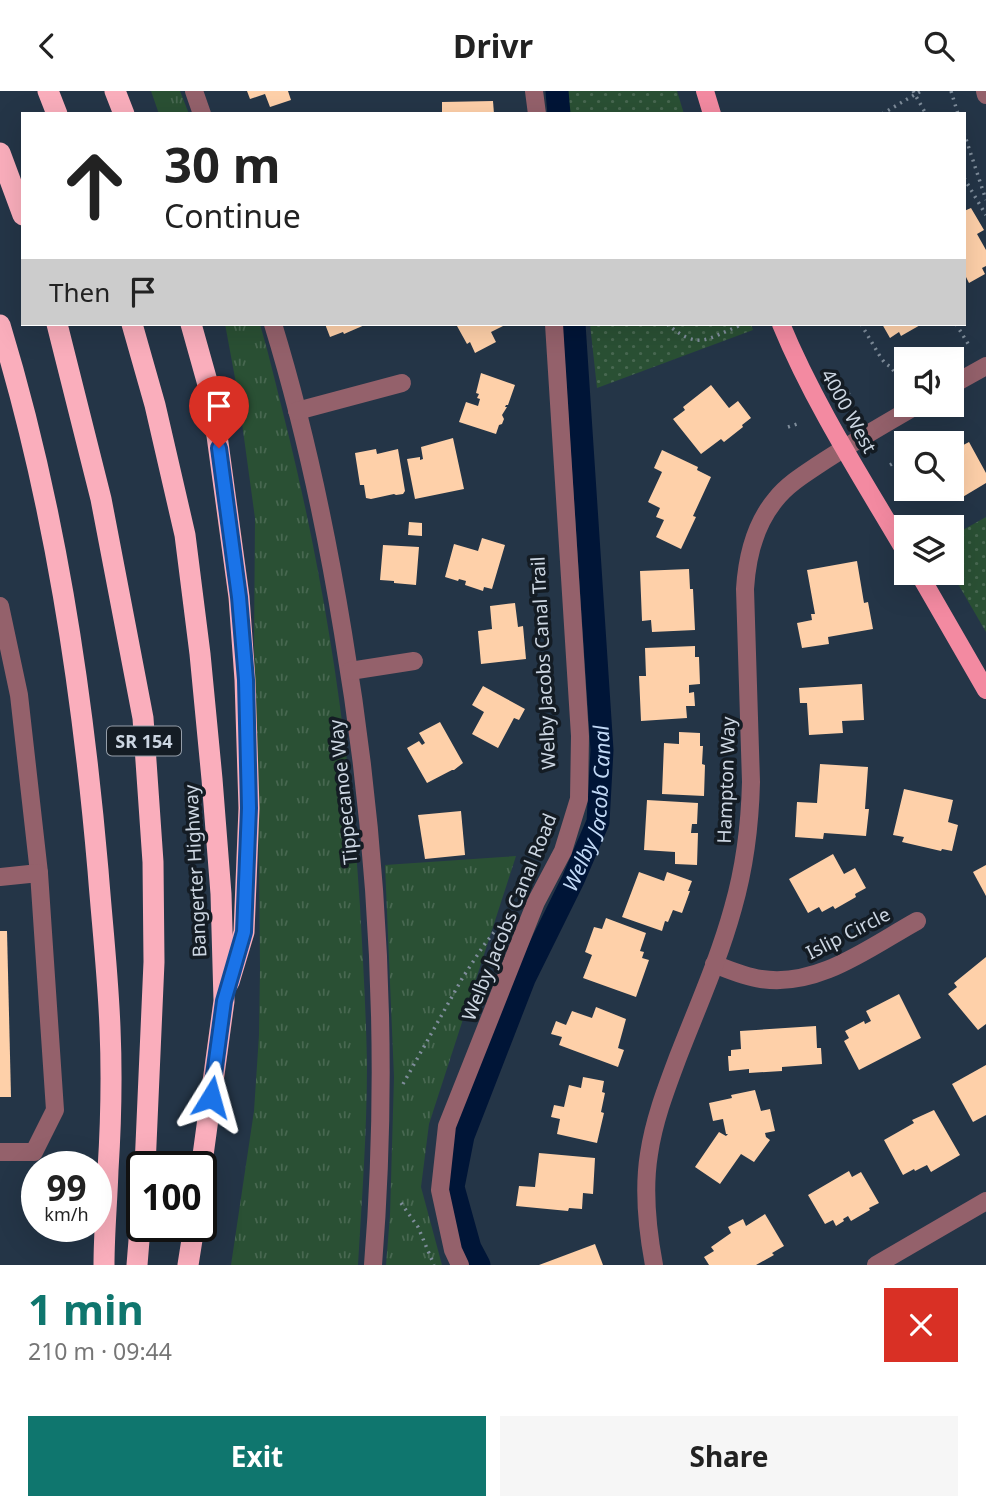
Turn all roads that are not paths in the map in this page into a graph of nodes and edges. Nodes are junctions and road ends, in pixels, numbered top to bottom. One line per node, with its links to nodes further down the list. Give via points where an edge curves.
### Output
1 (48, 91): 6 (highway)
2 (115, 91): 7 (highway)
3 (194, 91): 8 (street)
4 (534, 91): 9 (street)
5 (705, 91): 10 (main road)
6 (56, 112)
7 (123, 112)
8 (201, 112)
9 (537, 112)
10 (711, 112)
11 (0, 153): 12 (highway)
12 (21, 210)
13 (0, 325): 44 (highway, via 55,549 84,727 110,1028)
14 (58, 326): 38 (highway, SR 154, via 101,499 143,718 153,862 154,962)
15 (133, 326): 37 (highway, Bangerter Highway / SR 154, via 184,535 212,779)
16 (192, 326): 37 (highway, via 212,399 246,680 249,808 244,932)
17 (274, 326): 23 (street, Tippecanoe Way)
18 (554, 326): 48 (street, Welby Jacobs Canal Road, via 580,736 579,799 563,851 536,902 447,1126 440,1190)
19 (782, 326): 25 (main road, 4000 West)
20 (986, 366): 21 (street)
21 (964, 379)
22 (402, 383): 23 (street)
23 (296, 411): 31 (street, Tippecanoe Way, via 318,498)
24 (897, 417): 25 (street, Hampton Way)
25 (844, 448): 26 (main road, 4000 West); 36 (street, Hampton Way, via 776,498 759,527 748,561 749,826 741,879)
26 (894, 533)
27 (925, 585): 32 (main road)
28 (0, 606): 30 (street)
29 (414, 661): 31 (street)
30 (7, 670): 33 (street, via 19,695)
31 (349, 671): 47 (street, Tippecanoe Way, via 370,847 380,1009)
32 (986, 690)
33 (39, 873): 34 (street); 40 (street, via 55,1109 34,1151)
34 (0, 877)
35 (917, 921): 36 (street, Islip Circle, via 844,963 805,977 764,980)
36 (714, 964): 49 (street, Hampton Way, via 653,1131 646,1208)
37 (224, 1001): 39 (highway, Bangerter Highway / SR 154)
38 (146, 1151)
39 (204, 1151)
40 (0, 1152)
41 (986, 1201): 50 (street)
42 (139, 1242): 45 (highway)
43 (192, 1242): 46 (highway)
44 (104, 1265)
45 (137, 1265)
46 (188, 1265)
47 (373, 1265)
48 (460, 1265)
49 (654, 1265)
50 (876, 1265)

